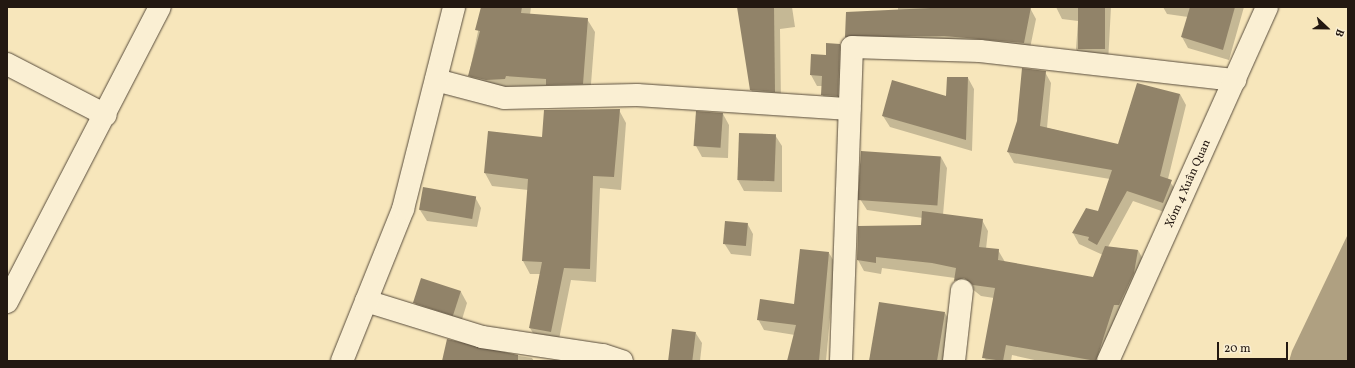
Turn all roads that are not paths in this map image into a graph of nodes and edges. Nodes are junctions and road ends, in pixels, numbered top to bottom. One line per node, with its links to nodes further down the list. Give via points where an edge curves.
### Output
1 (160, 7): 8 (street)
2 (454, 7): 5 (street)
3 (1267, 7): 6 (street, Xóm 4 Xuân Quan)
4 (7, 64): 8 (street)
5 (436, 80): 7 (street, via 504,98 637,95); 10 (street, via 404,209)
6 (1235, 80): 7 (street, via 980,51 852,47); 16 (street, Xóm 4 Xuân Quan)
7 (850, 109): 14 (street)
8 (106, 115): 11 (street)
9 (962, 290): 15 (street)
10 (366, 301): 12 (street); 13 (street, via 482,337 603,355)
11 (7, 302)
12 (342, 361)
13 (622, 361)
14 (841, 361)
15 (954, 361)
16 (1108, 361)

